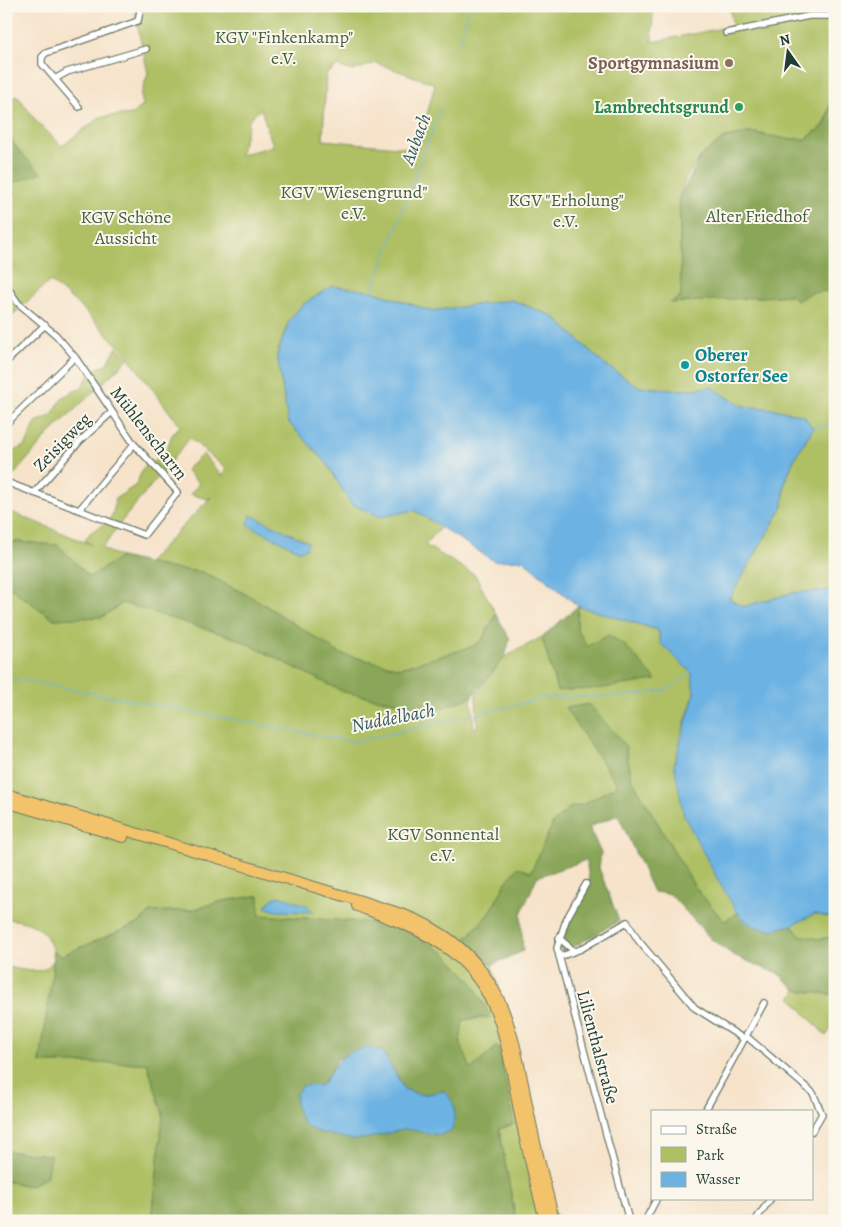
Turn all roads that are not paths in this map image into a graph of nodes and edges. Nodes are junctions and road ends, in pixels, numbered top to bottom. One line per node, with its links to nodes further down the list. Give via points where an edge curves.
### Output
1 (141, 6): 5 (street, via 138,21 46,53 42,64)
2 (835, 16): 3 (street, via 809,16)
3 (726, 33)
4 (146, 49): 5 (street, via 67,72)
5 (56, 79): 6 (street)
6 (79, 107)
7 (6, 285): 8 (street, Mühlenscharrn, via 18,303)
8 (45, 325): 9 (street, Mühlenscharrn); 10 (street)
9 (75, 357): 11 (street, Mühlenscharrn); 12 (street)
10 (6, 362)
11 (112, 412): 13 (street, Mühlenscharrn); 15 (street, Zeisigweg, via 80,441)
12 (6, 424)
13 (134, 444): 16 (street); 16 (street, Mühlenscharrn, via 178,492 144,535)
14 (6, 482): 15 (street, Mühlenscharrn)
15 (34, 493): 16 (street, Mühlenscharrn)
16 (79, 510)
17 (6, 794): 30 (highway, via 361,901 415,920 453,942 490,981 513,1032)
18 (6, 802): 29 (highway, via 358,907 412,928 446,947 478,978 498,1014 507,1042)
19 (586, 884): 20 (street, Lilienthalstraße)
20 (559, 938): 21 (street); 22 (street, Lilienthalstraße)
21 (574, 951): 22 (street); 24 (street, via 627,922 638,940 695,1008)
22 (559, 957): 31 (street, Lilienthalstraße)
23 (764, 1003): 24 (street)
24 (745, 1038): 25 (street); 26 (street, via 813,1094 822,1114)
25 (706, 1110)
26 (814, 1128)
27 (656, 1200): 32 (street)
28 (770, 1200): 33 (street)
29 (545, 1221)
30 (554, 1221)
31 (629, 1221)
32 (645, 1221)
33 (755, 1221)

